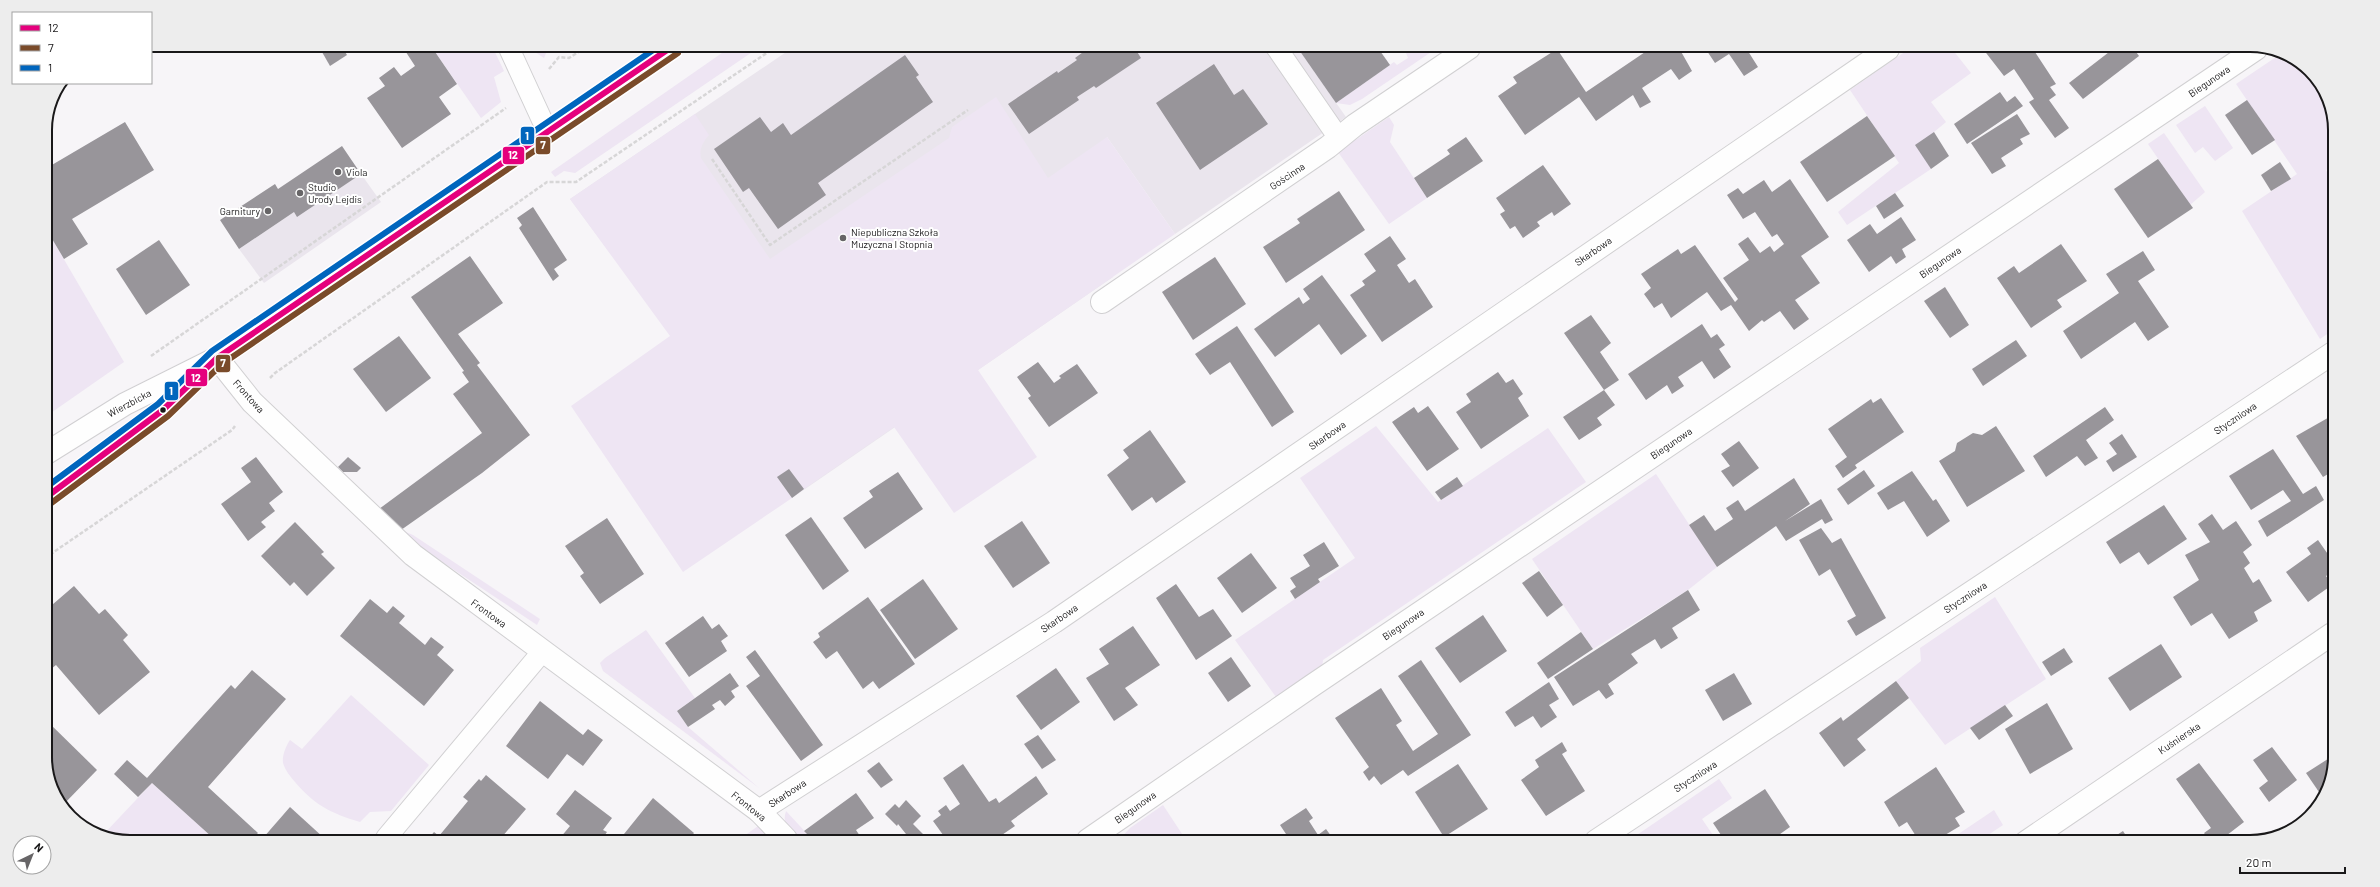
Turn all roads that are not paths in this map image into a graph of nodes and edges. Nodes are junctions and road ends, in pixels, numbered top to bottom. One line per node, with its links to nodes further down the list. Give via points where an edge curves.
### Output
1 (511, 52): 7 (lane)
2 (664, 52): 7 (street, Wierzbicka)
3 (1279, 52): 8 (lane)
4 (1463, 52): 8 (street, Gościnna)
5 (1884, 52): 16 (street, Skarbowa, via 1054,622)
6 (2251, 52): 19 (street, Biegunowa, via 1313,685)
7 (548, 133): 11 (street, Wierzbicka)
8 (1338, 137): 9 (street, Gościnna, via 1328,147)
9 (1102, 302)
10 (2328, 356): 20 (street, Styczniowa)
11 (217, 358): 12 (street, Wierzbicka, via 125,404); 13 (street, Wierzbicka, via 163,410); 15 (street, Frontowa, via 252,402 413,555)
12 (52, 450)
13 (52, 493)
14 (2328, 637): 21 (street, Kuśnierska)
15 (542, 652): 16 (street, Frontowa); 17 (lane)
16 (759, 811): 18 (street, Frontowa)
17 (389, 835)
18 (782, 835)
19 (1095, 835)
20 (1605, 835)
21 (2036, 835)

